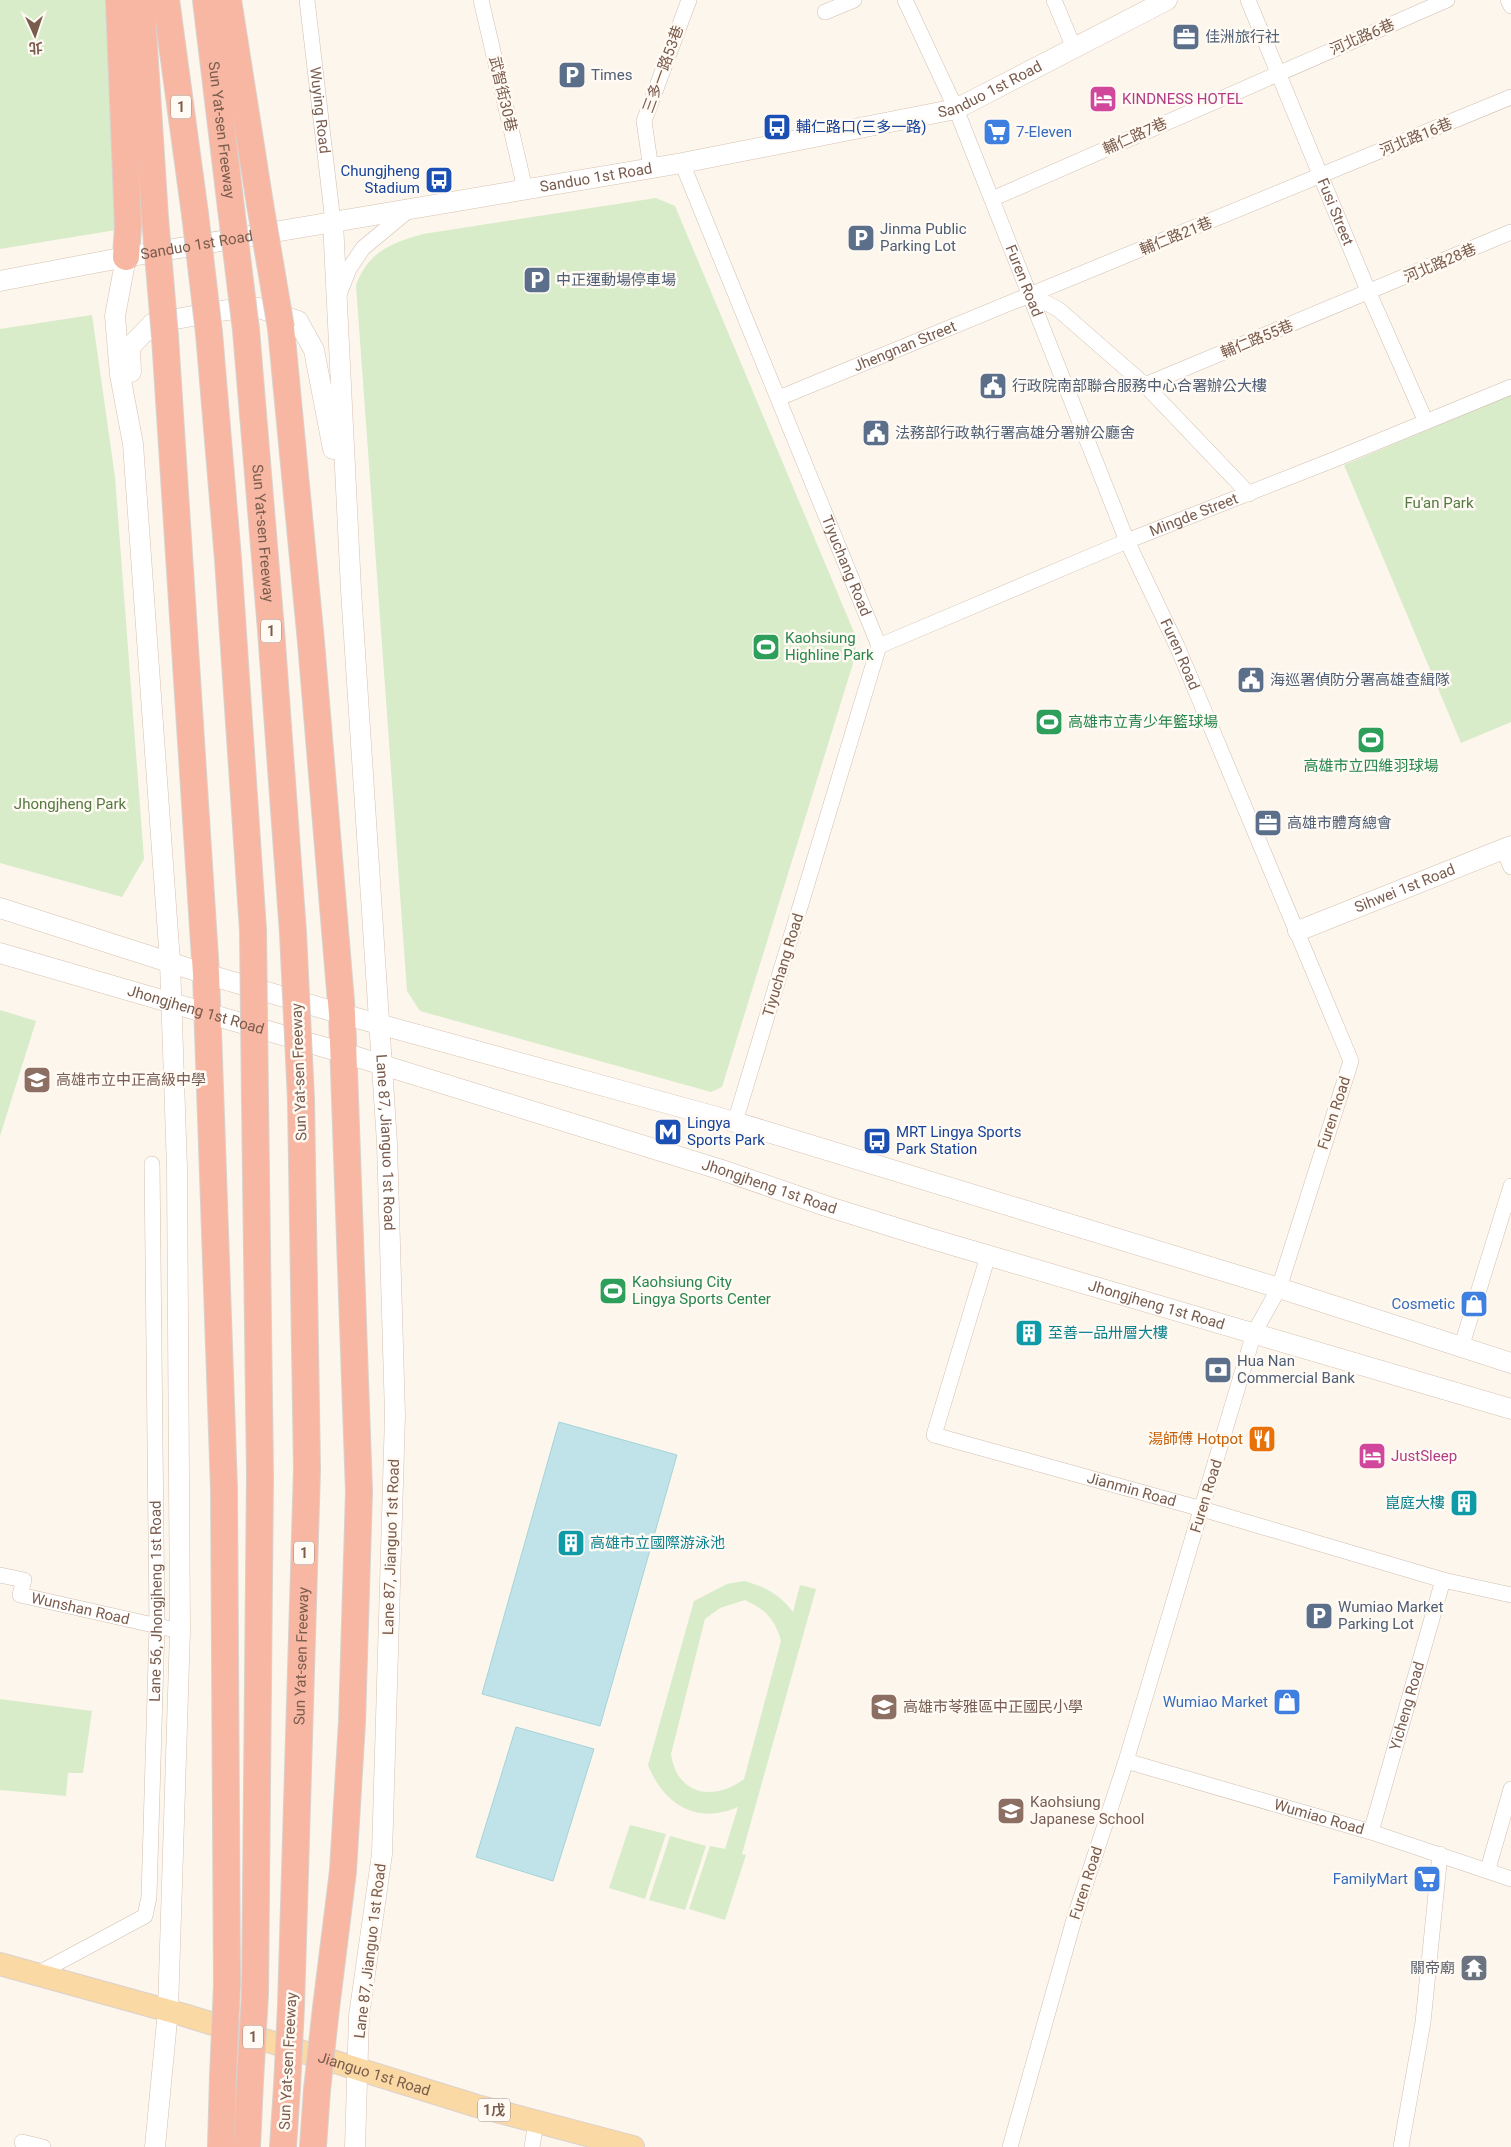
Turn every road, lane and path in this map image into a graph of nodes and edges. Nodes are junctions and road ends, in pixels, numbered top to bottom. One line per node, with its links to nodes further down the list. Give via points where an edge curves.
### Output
1 (119, 0): 30 (highway, via 128,226)
2 (141, 0): 49 (highway, bridge)
3 (166, 0): 87 (highway, 1, bridge, via 209,333 253,930 260,1475 255,1993)
4 (206, 0): 88 (highway, Sun Yat-sen Freeway / 1, bridge, via 246,330 293,933 301,1100 307,1469 291,2006)
5 (228, 0): 52 (highway, bridge, via 281,328)
6 (307, 0): 28 (street, Wuying Road)
7 (481, 0): 25 (street, 武智街30巷)
8 (688, 0): 23 (street, 三多一路53巷, via 644,121)
9 (854, 0): 17 (street)
10 (904, 0): 21 (street, Furen Road)
11 (1054, 0): 18 (street)
12 (1168, 0): 18 (street, Sanduo 1st Road)
13 (1248, 0): 19 (street, Fusi Street)
14 (1447, 0): 19 (street, 河北路6巷)
15 (1508, 0): 16 (street)
16 (1511, 6)
17 (825, 12)
18 (1074, 48): 21 (street, Sanduo 1st Road)
19 (1278, 73): 24 (street, Fusi Street); 26 (street, 輔仁路7巷)
20 (1511, 97): 24 (street, 河北路16巷)
21 (956, 109): 22 (street, Sanduo 1st Road); 26 (street, Furen Road)
22 (682, 163): 23 (street, Sanduo 1st Road); 37 (street, Tiyuchang Road)
23 (651, 169): 25 (street, Sanduo 1st Road)
24 (1320, 176): 32 (street, Fusi Street); 33 (street, 輔仁路21巷)
25 (525, 189): 27 (street, Sanduo 1st Road)
26 (992, 199): 33 (street, Furen Road)
27 (411, 208): 28 (street, Sanduo 1st Road); 34 (street, via 363,248)
28 (333, 222): 30 (street, Sanduo 1st Road); 34 (street)
29 (1511, 232): 32 (street, 河北路28巷)
30 (126, 257): 31 (street, Sanduo 1st Road); 39 (street, via 115,316 120,375)
31 (0, 281)
32 (1369, 293): 35 (street, 輔仁路55巷); 38 (street, Fusi Street)
33 (1031, 295): 35 (street, via 1058,309); 37 (street, Jhengnan Street); 41 (street, Furen Road)
34 (337, 298): 42 (street)
35 (1146, 385): 40 (street)
36 (1511, 387): 38 (street, Mingde Street)
37 (779, 398): 43 (street, Tiyuchang Road)
38 (1426, 422): 40 (street, Mingde Street)
39 (133, 444): 42 (street, via 130,347 153,323 227,310 259,308 298,321 314,350 331,433); 48 (street)
40 (1249, 494): 41 (street, Mingde Street)
41 (1126, 541): 43 (street, Mingde Street); 46 (street, Furen Road, via 1177,646)
42 (351, 590): 53 (street, Lane 87, Jianguo 1st Road)
43 (879, 646): 56 (street, Tiyuchang Road)
44 (1508, 854): 46 (street, Sihwei 1st Road)
45 (0, 908): 48 (street)
46 (1298, 931): 61 (street, Furen Road, via 1351,1061)
47 (0, 953): 50 (street, Jhongjheng 1st Road)
48 (170, 962): 49 (street); 50 (street)
49 (206, 974): 51 (highway); 52 (street)
50 (172, 1003): 51 (street, Jhongjheng 1st Road); 71 (street, via 177,1168)
51 (207, 1013): 54 (street, Jhongjheng 1st Road); 86 (highway, bridge, via 224,1490 227,1985)
52 (342, 1014): 53 (street); 54 (highway)
53 (380, 1025): 55 (street, Lane 87, Jianguo 1st Road); 56 (street)
54 (344, 1053): 55 (street, Jhongjheng 1st Road); 89 (highway, bridge, via 359,1492 352,1722 343,1872)
55 (381, 1064): 60 (street, Jhongjheng 1st Road); 81 (street, Lane 87, Jianguo 1st Road, via 387,1143 395,1415 382,1854 359,2016)
56 (735, 1122): 61 (street)
57 (152, 1164): 70 (street, Lane 56, Jhongjheng 1st Road)
58 (1511, 1186): 59 (street)
59 (1506, 1222): 63 (street)
60 (988, 1256): 62 (street, Jhongjheng 1st Road); 66 (street, Jianmin Road, via 934,1435)
61 (1279, 1288): 62 (street, Furen Road); 63 (street)
62 (1254, 1332): 65 (street, Jhongjheng 1st Road); 66 (street, Furen Road)
63 (1461, 1348): 64 (street)
64 (1511, 1362)
65 (1511, 1409)
66 (1202, 1509): 68 (street, Jianmin Road); 72 (street, Furen Road)
67 (0, 1574): 70 (street, Wunshan Road, via 24,1580 20,1596)
68 (1443, 1580): 69 (street, Jianmin Road); 74 (street, Yicheng Road)
69 (1511, 1595)
70 (157, 1626): 71 (street, Wunshan Road); 79 (street, Lane 56, Jhongjheng 1st Road, via 149,1897 145,1916)
71 (180, 1631): 80 (street)
72 (1126, 1761): 74 (street, Wumiao Road); 93 (street, Furen Road, via 1075,1916)
73 (1511, 1789): 76 (street)
74 (1371, 1832): 75 (street, Wumiao Road)
75 (1440, 1854): 76 (street, Wumiao Road); 94 (street, via 1423,2022)
76 (1488, 1869): 77 (street, Wumiao Road)
77 (1511, 1879)
78 (0, 1964): 79 (main road, Jianguo 1st Road / 1戊)
79 (37, 1974): 80 (main road, Jianguo 1st Road / 1戊)
80 (168, 2010): 81 (main road, Jianguo 1st Road / 1戊); 85 (street)
81 (356, 2068): 82 (main road, Jianguo 1st Road / 1戊); 90 (street, Lane 87, Jianguo 1st Road)
82 (536, 2122): 91 (street); 92 (main road, Jianguo 1st Road / 1戊)
83 (22, 2142): 84 (street)
84 (42, 2147)
85 (155, 2147)
86 (220, 2147)
87 (247, 2147)
88 (283, 2147)
89 (313, 2147)
90 (355, 2147)
91 (532, 2147)
92 (633, 2147)
93 (1010, 2147)
94 (1402, 2147)

